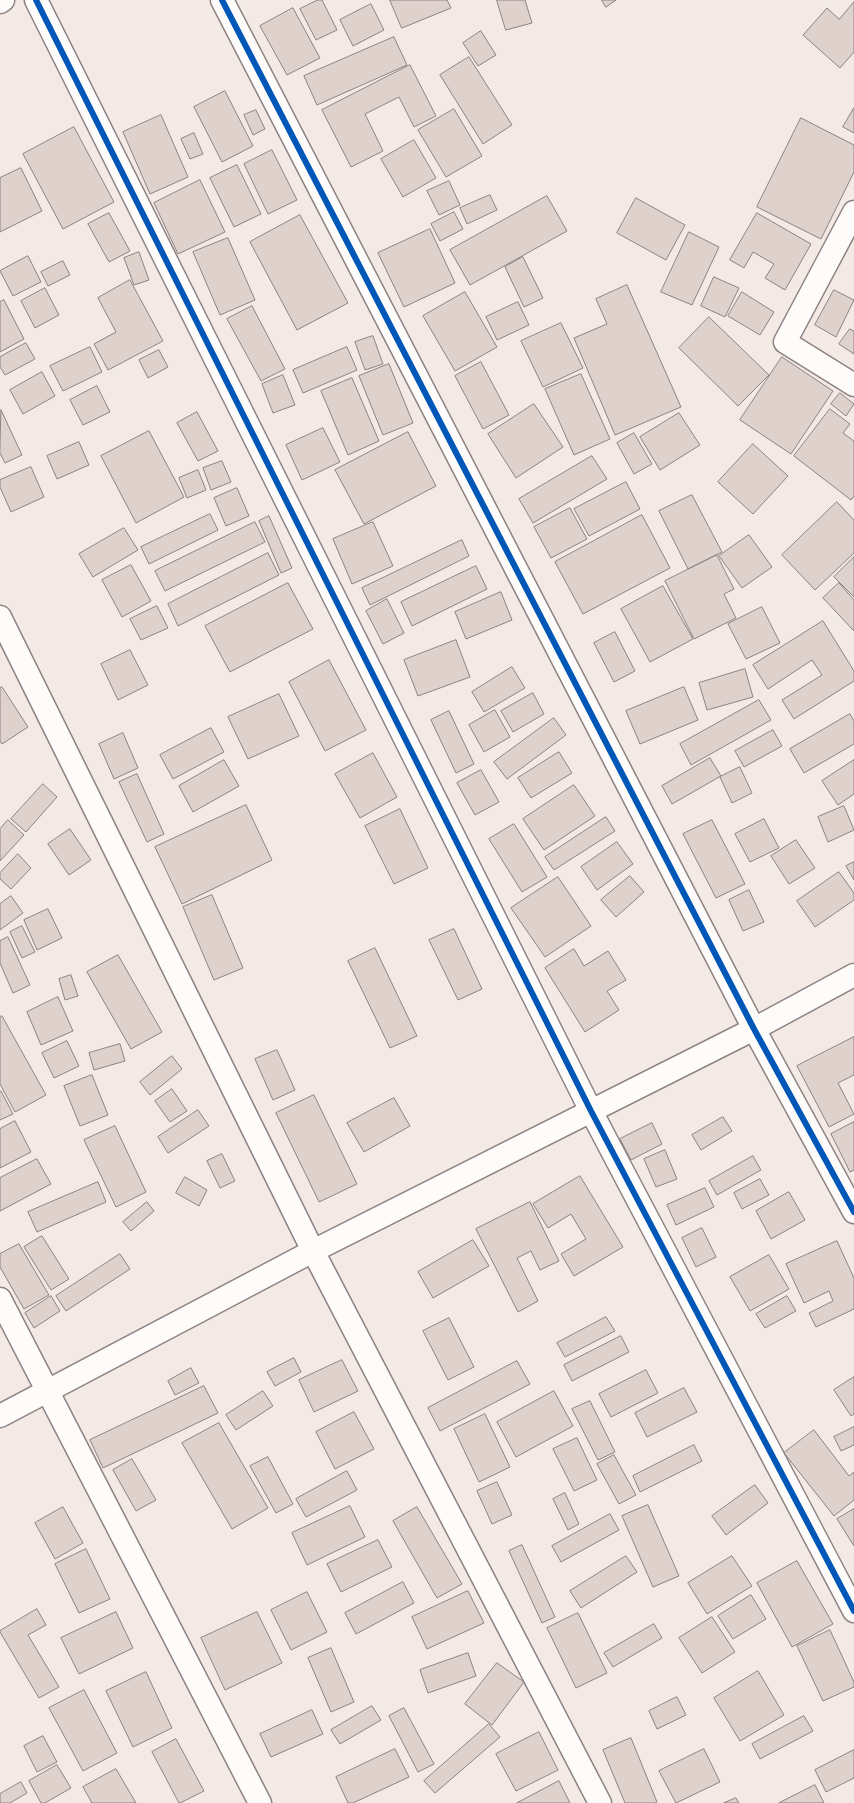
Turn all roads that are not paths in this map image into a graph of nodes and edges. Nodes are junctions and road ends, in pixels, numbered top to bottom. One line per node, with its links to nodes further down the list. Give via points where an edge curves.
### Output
1 (3, 0): 4 (street)
2 (36, 0): 10 (street)
3 (222, 0): 9 (street)
4 (0, 2)
5 (854, 212): 6 (street, via 785,342)
6 (854, 385)
7 (0, 617): 12 (street)
8 (854, 975): 9 (street)
9 (754, 1029): 10 (street); 11 (street)
10 (591, 1111): 12 (street); 16 (street)
11 (854, 1212)
12 (313, 1251): 14 (street); 18 (street)
13 (0, 1299): 14 (street)
14 (47, 1392): 15 (street); 17 (street)
15 (0, 1416)
16 (854, 1611)
17 (260, 1803)
18 (600, 1803)

